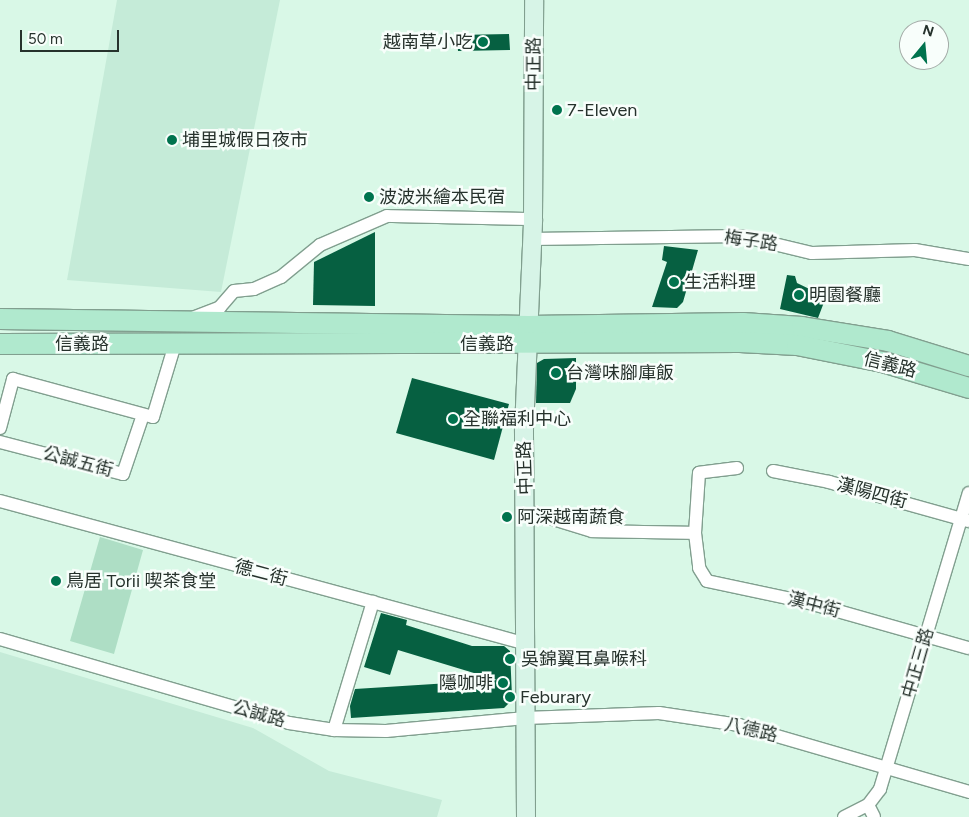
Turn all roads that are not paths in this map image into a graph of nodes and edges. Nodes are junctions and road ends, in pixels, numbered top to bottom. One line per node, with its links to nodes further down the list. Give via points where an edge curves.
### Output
1 (534, 0): 2 (street, 中正路)
2 (533, 219): 3 (street, 中正路); 7 (street, via 387,216 320,245 281,277 254,288 234,291 220,307)
3 (531, 239): 4 (street, 梅子路, via 741,236 812,253 915,250); 8 (street, 中正路)
4 (969, 259)
5 (0, 319): 6 (main road, 信義路)
6 (101, 320): 7 (main road, 信義路); 10 (main road)
7 (187, 320): 8 (main road, 信義路)
8 (528, 334): 11 (main road, 信義路); 12 (main road, 信義路, via 743,323 802,326 888,341); 13 (main road, 信義路, via 797,345 882,362); 21 (street, 中正路)
9 (0, 344): 10 (main road, 信義路)
10 (100, 344): 11 (main road, 信義路)
11 (175, 344): 14 (street)
12 (969, 366)
13 (969, 388)
14 (148, 416): 15 (street, via 13,379); 16 (street, 公誠五街, via 123,474)
15 (0, 428)
16 (0, 442)
17 (738, 468): 23 (street, via 699,473)
18 (773, 471): 22 (street, 漢陽四街, via 829,482)
19 (969, 493): 22 (street, 中正三路)
20 (0, 501): 24 (street, 德二街)
21 (527, 511): 23 (street, via 592,531); 27 (street, 中正路)
22 (965, 519): 25 (street, 中正三路)
23 (695, 533): 25 (street, 漢中街, via 699,568 707,581 760,590)
24 (373, 602): 27 (street, 德二街); 30 (street)
25 (926, 635): 28 (street, 漢中街); 31 (street, 中正三路)
26 (0, 640): 30 (street, 公誠路, via 289,723)
27 (523, 643): 29 (street, 中正路)
28 (969, 648)
29 (525, 718): 30 (street, 公誠路, via 386,731); 31 (street, 八德路, via 659,713 739,725); 34 (street, 中正路)
30 (334, 730)
31 (888, 767): 32 (street, 八德路); 33 (street, 中正三路, via 880,789)
32 (969, 792)
33 (868, 805): 35 (street, 中正三路); 36 (street)
34 (526, 817)
35 (844, 817)
36 (874, 817)

